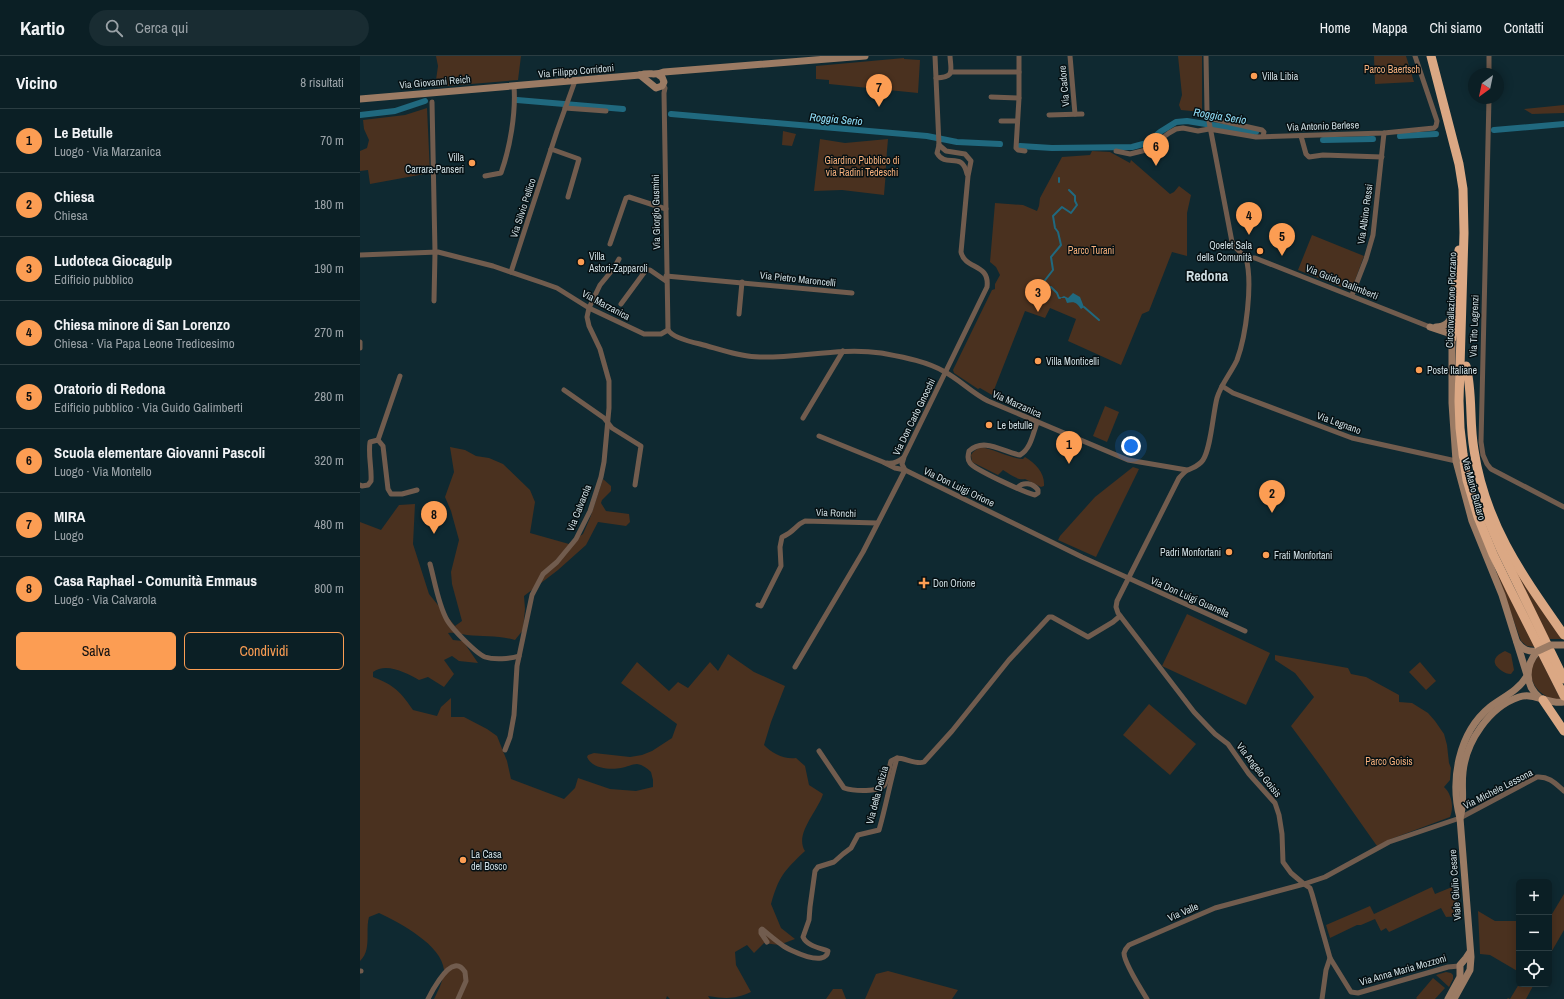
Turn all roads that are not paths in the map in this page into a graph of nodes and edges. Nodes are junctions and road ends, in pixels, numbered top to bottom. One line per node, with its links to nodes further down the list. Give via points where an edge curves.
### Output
1 (865, 56): 11 (street)
2 (935, 56): 17 (street)
3 (950, 56): 13 (street)
4 (1019, 56): 14 (street)
5 (1070, 56): 30 (street, Via Cadore)
6 (1206, 56): 33 (street)
7 (1415, 56): 37 (street, Via Antonio Berlese, via 1437,121 1436,126)
8 (1431, 56): 49 (highway, Circonvallazione Plorzano, via 1462,183)
9 (1436, 56): 71 (highway, Circonvallazione Plorzano, via 1468,189 1470,223)
10 (1489, 56): 12 (street)
11 (805, 59): 16 (street, via 670,72 668,76)
12 (1489, 68)
13 (951, 72): 14 (street); 17 (street, via 950,76)
14 (1019, 72): 24 (street)
15 (640, 75): 16 (street, Via Filippo Corridoni, via 646,73); 18 (street, Via Filippo Corridoni); 19 (street)
16 (660, 78): 19 (street, via 651,78); 21 (street, via 660,88); 22 (street, Via Giorgio Gusmini, via 665,88)
17 (936, 78): 40 (street)
18 (575, 81): 20 (street, Via Filippo Corridoni); 28 (street, Via Silvio Pellico)
19 (650, 82): 21 (street)
20 (513, 86): 25 (street, Via Giovanni Reich); 45 (street, via 506,158 501,173)
21 (656, 88): 22 (street)
22 (664, 93): 48 (street, Via Giorgio Gusmini)
23 (991, 97): 24 (street)
24 (1019, 98): 35 (street)
25 (360, 99)
26 (432, 102): 51 (street)
27 (1489, 104): 90 (street, Via Tito Legrenzi, via 1481,422 1483,455 1487,464 1497,474)
28 (565, 108): 29 (street); 41 (street, Via Silvio Pellico)
29 (606, 111)
30 (1075, 114): 31 (street, Via Cadore); 32 (street, Via Cadore)
31 (1082, 114)
32 (1049, 115)
33 (1208, 119): 36 (street); 38 (street, via 1262,130)
34 (1001, 121): 35 (street)
35 (1017, 121): 42 (street, via 1016,148)
36 (1209, 129): 38 (street, Via Antonio Berlese); 43 (street, Via Antonio Berlese, via 1176,129 1146,150 1130,154); 53 (street, via 1232,242)
37 (1384, 133): 39 (street, Via Antonio Berlese); 44 (street, Via Albino Ressi)
38 (1263, 136): 39 (street, Via Antonio Berlese)
39 (1301, 136): 44 (street, via 1306,156)
40 (939, 143): 46 (street, via 938,156 962,162 966,165); 46 (street, via 946,151 968,155 971,161)
41 (551, 148): 47 (street, via 579,158); 55 (street, Via Silvio Pellico)
42 (1024, 151)
43 (1116, 151)
44 (1382, 157): 59 (street, Via Albino Ressi, via 1373,235)
45 (485, 176)
46 (968, 176): 72 (street, Via Don Carlo Gnocchi, via 961,252 966,260 983,271 988,280)
47 (568, 197)
48 (666, 209): 50 (street, via 626,198); 56 (street, Via Giorgio Gusmini)
49 (1464, 233): 61 (highway, via 1458,252); 105 (highway, Circonvallazione Plorzano, via 1459,401 1467,480 1493,554)
50 (610, 244)
51 (435, 252): 52 (street, Via Marzanica); 55 (street, Via Marzanica); 60 (street)
52 (360, 256)
53 (1246, 258): 59 (street, Via Guido Galimberti, via 1255,258); 74 (street, via 1248,280 1245,328 1236,361)
54 (619, 259): 63 (street, via 600,285)
55 (511, 272): 63 (street, Via Marzanica, via 557,288)
56 (666, 278): 57 (street, Via Pietro Maroncelli); 62 (street, via 646,270); 66 (street, Via Giorgio Gusmini)
57 (742, 282): 58 (street, Via Pietro Maroncelli); 64 (street)
58 (852, 293)
59 (1352, 296): 65 (street, Via Guido Galimberti)
60 (434, 301)
61 (1455, 303): 65 (street, via 1449,323 1440,327); 67 (highway)
62 (621, 304)
63 (589, 308): 66 (street, Via Marzanica, via 644,334 661,334); 77 (street, Via Calvarola, via 587,320 600,349 609,381)
64 (739, 314)
65 (1430, 327): 67 (street)
66 (668, 330): 70 (street, Via Marzanica, via 695,343 753,357)
67 (1452, 338): 82 (street, Via Mario Buttaro, via 1452,403)
68 (360, 342): 69 (street)
69 (360, 348)
70 (843, 351): 72 (street, Via Marzanica, via 861,351 902,358); 76 (street)
71 (1466, 366): 97 (highway, via 1473,449 1483,494 1515,564); 104 (highway, Circonvallazione Plorzano, via 1465,426 1478,498 1500,550)
72 (946, 372): 78 (street, Via Marzanica, via 980,397); 81 (street, Via Don Carlo Gnocchi)
73 (400, 376): 80 (street)
74 (1222, 386): 82 (street, Via Legnano, via 1233,393 1352,438); 85 (street, via 1217,398 1206,454 1197,466)
75 (564, 390): 77 (street)
76 (803, 418)
77 (607, 422): 87 (street, via 612,428 641,446); 101 (street, Via Calvarola, via 604,462 590,511 576,539 543,574 532,595)
78 (1037, 422): 85 (street, Via Marzanica, via 1128,460); 88 (street, via 1025,452 1020,455 992,446 979,445 969,451 968,461 971,465)
79 (819, 436): 83 (street, Via Don Luigi Orione)
80 (378, 440): 86 (street, via 370,442 371,481 368,485); 89 (street, via 383,446 388,489 391,494)
81 (904, 457): 83 (street, via 892,464); 84 (street, Via Don Carlo Gnocchi)
82 (1456, 461): 98 (street, Via Mario Buttaro, via 1472,521 1502,595)
83 (883, 462): 84 (street, Via Don Luigi Orione)
84 (904, 470): 91 (street); 93 (street, Via Don Luigi Orione)
85 (1188, 470): 93 (street, via 1179,478)
86 (360, 485)
87 (635, 485)
88 (1017, 488)
89 (417, 490)
90 (1564, 508)
91 (877, 523): 94 (street, Via Ronchi, via 800,523 790,534 782,537 781,566 761,606); 102 (street, via 863,552)
92 (430, 564): 101 (street, via 447,620 456,631 485,657)
93 (1128, 579): 95 (street, via 1116,605); 96 (street, Via Don Luigi Guanella)
94 (758, 605)
95 (1120, 616): 111 (street, Via della Delizia, via 1088,637 1052,617 1049,618 1009,660 924,762); 114 (street, Via Angelo Goisis, via 1194,712 1214,734 1228,744 1274,803 1282,834 1283,862 1291,874)
96 (1245, 631)
97 (1564, 635)
98 (1515, 638): 100 (street, Via Mario Buttaro, via 1527,651); 103 (street, Via Mario Buttaro)
99 (1564, 645): 100 (street, bridge, via 1551,645)
100 (1538, 651): 103 (street, via 1530,662)
101 (519, 656): 109 (street, Via Calvarola, via 514,715)
102 (795, 667)
103 (1527, 676): 106 (street, via 1532,689); 113 (street, Viale Giulio Cesare, via 1521,685 1485,712 1468,735 1457,767)
104 (1564, 679)
105 (1564, 696)
106 (1543, 699): 107 (street, Viale Giulio Cesare, via 1555,703); 108 (highway); 113 (street, Viale Giulio Cesare, via 1519,697 1500,708 1480,728 1471,744 1464,766 1463,809)
107 (1564, 702)
108 (1564, 732)
109 (505, 750)
110 (819, 751): 111 (street, Via della Delizia, via 844,788 854,790 882,787 891,761)
111 (897, 758): 115 (street, Via della Delizia, via 879,830 858,835 850,848 834,862 818,867 815,871 809,920 803,937 805,941 827,950 828,953 822,958 808,957 787,948 762,929 761,933)
112 (1564, 791): 113 (street, Via Michele Lessona, via 1552,780 1537,777)
113 (1460, 818): 114 (street, via 1389,842 1325,877); 117 (street, Viale Giulio Cesare, via 1471,957)
114 (1304, 884): 116 (street, Via Anna Maria Mozzoni, via 1310,888); 118 (street, Via Valle, via 1215,908 1129,945 1124,955)
115 (767, 942)
116 (1330, 958): 117 (street, Via Anna Maria Mozzoni, via 1349,990 1354,993 1448,967); 122 (street)
117 (1463, 966): 123 (street, Viale Giulio Cesare); 124 (street, via 1471,969)
118 (1143, 996): 121 (street)
119 (428, 999): 120 (street, via 438,981 455,965 460,966 465,972 466,981)
120 (458, 999)
121 (1147, 999)
122 (1322, 999)
123 (1448, 999)
124 (1454, 999)

